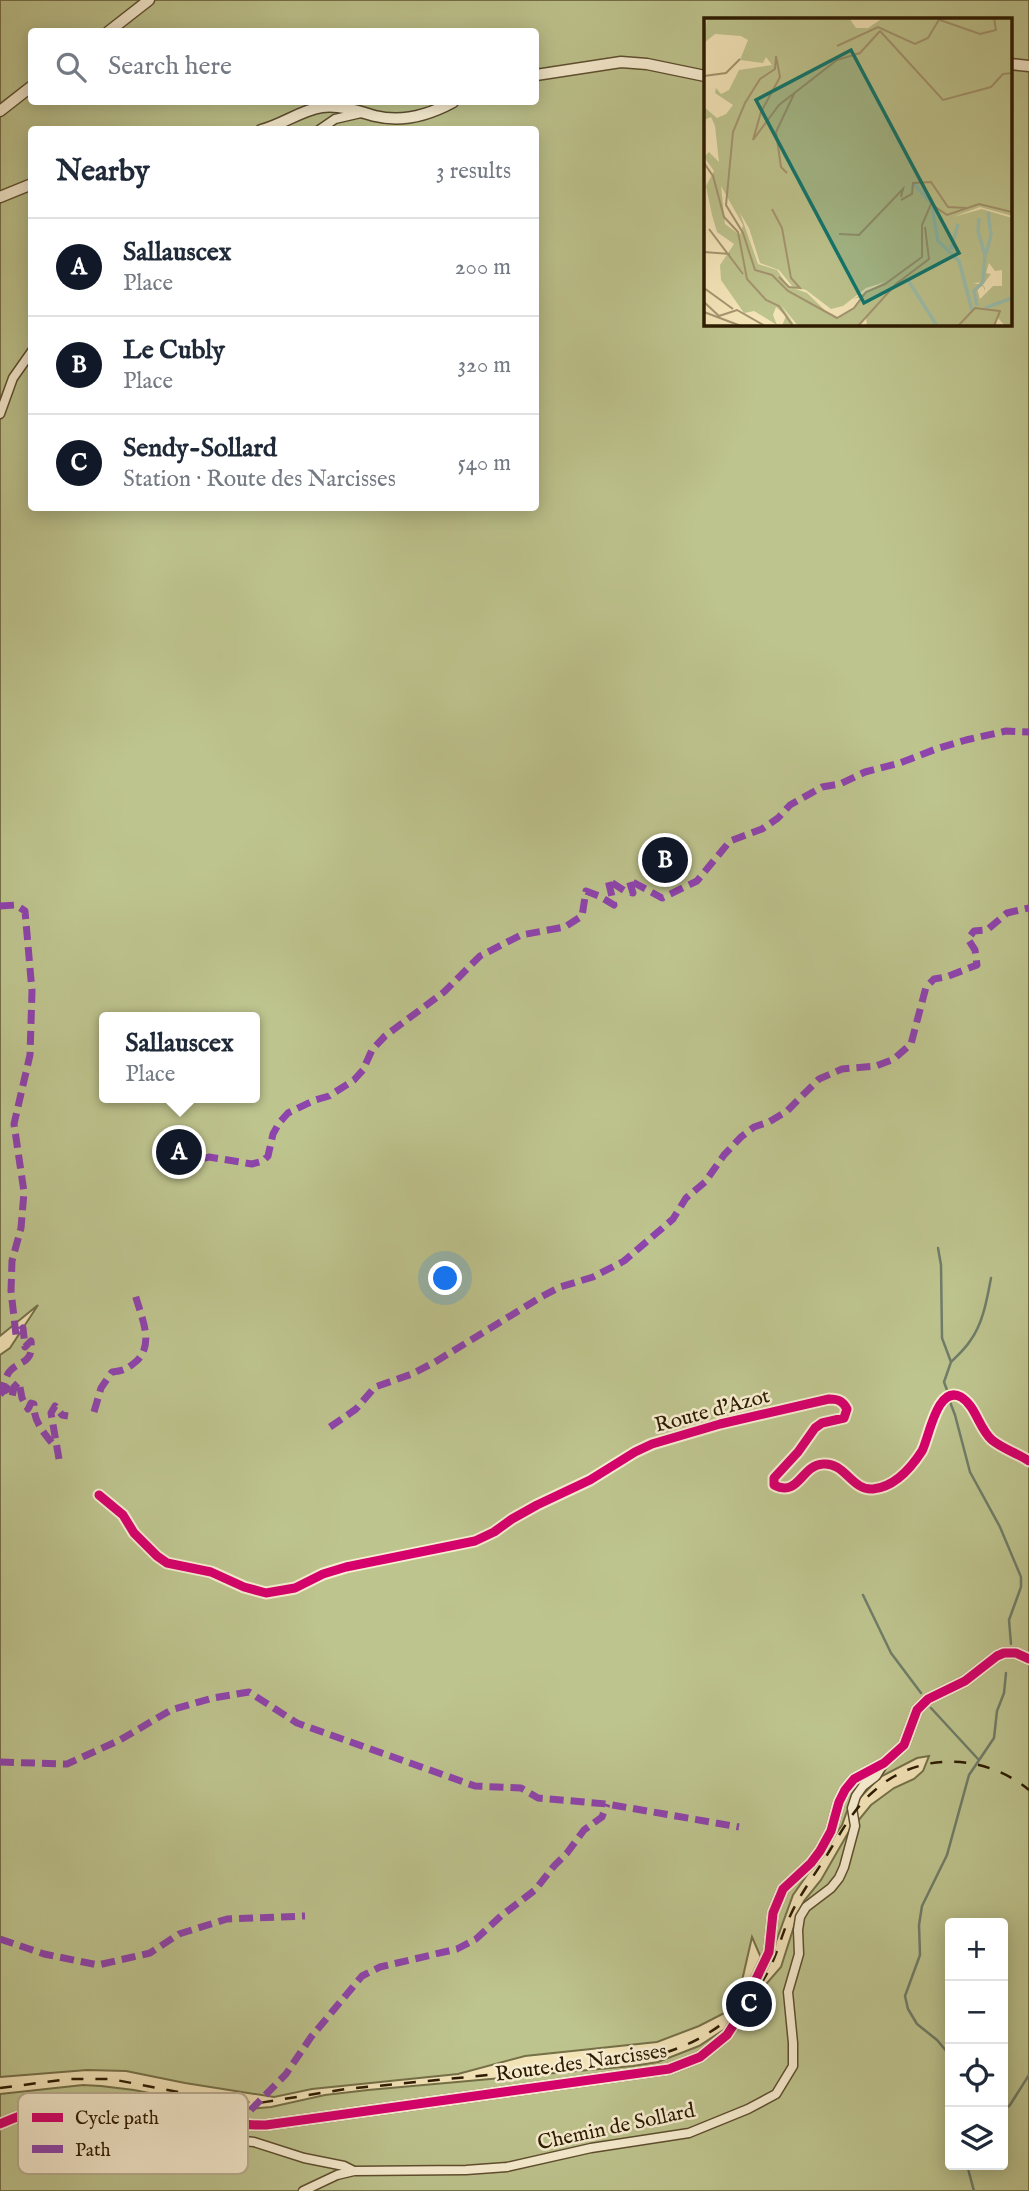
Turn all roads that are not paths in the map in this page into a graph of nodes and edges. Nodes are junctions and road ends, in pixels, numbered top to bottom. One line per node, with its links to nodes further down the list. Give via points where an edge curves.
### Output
1 (149, 0): 2 (street)
2 (113, 28)
3 (539, 74): 4 (street, via 621,62)
4 (704, 76)
5 (28, 89): 7 (street)
6 (447, 105): 8 (street, via 408,118)
7 (0, 111)
8 (363, 112): 9 (street, via 322,107); 10 (street)
9 (272, 126)
10 (324, 126)
11 (28, 186): 12 (street)
12 (0, 197)
13 (28, 357): 14 (street, via 13,379)
14 (0, 414)
15 (1029, 1461): 16 (street, Route d'Azot, via 993,1440 965,1400 953,1395 942,1401 934,1415 922,1450 891,1483 863,1488 841,1469 825,1463 811,1468 787,1489 774,1485 774,1478 816,1427 844,1418 845,1404 829,1399 652,1444 475,1541 346,1567 295,1588 266,1593 211,1572 167,1563)
16 (99, 1495)
17 (1029, 1659): 18 (street, Route des Narcisses, via 1016,1653 996,1656 965,1681 928,1699 917,1710 904,1745)
18 (884, 1763): 21 (street, Route des Narcisses, via 854,1779 845,1790 820,1851 783,1889 773,1913 769,1952 736,2021 727,2035 700,2057 668,2069); 23 (street, Chemin de Sollard, via 856,1796 852,1808 855,1826 839,1878 800,1917 799,1954 788,1992 793,2066 776,2094 689,2133 507,2167)
19 (18, 2116): 20 (street, Route des Narcisses)
20 (0, 2124)
21 (248, 2125)
22 (248, 2141): 23 (street)
23 (354, 2171): 24 (street, Chemin de Sollard)
24 (303, 2191)

